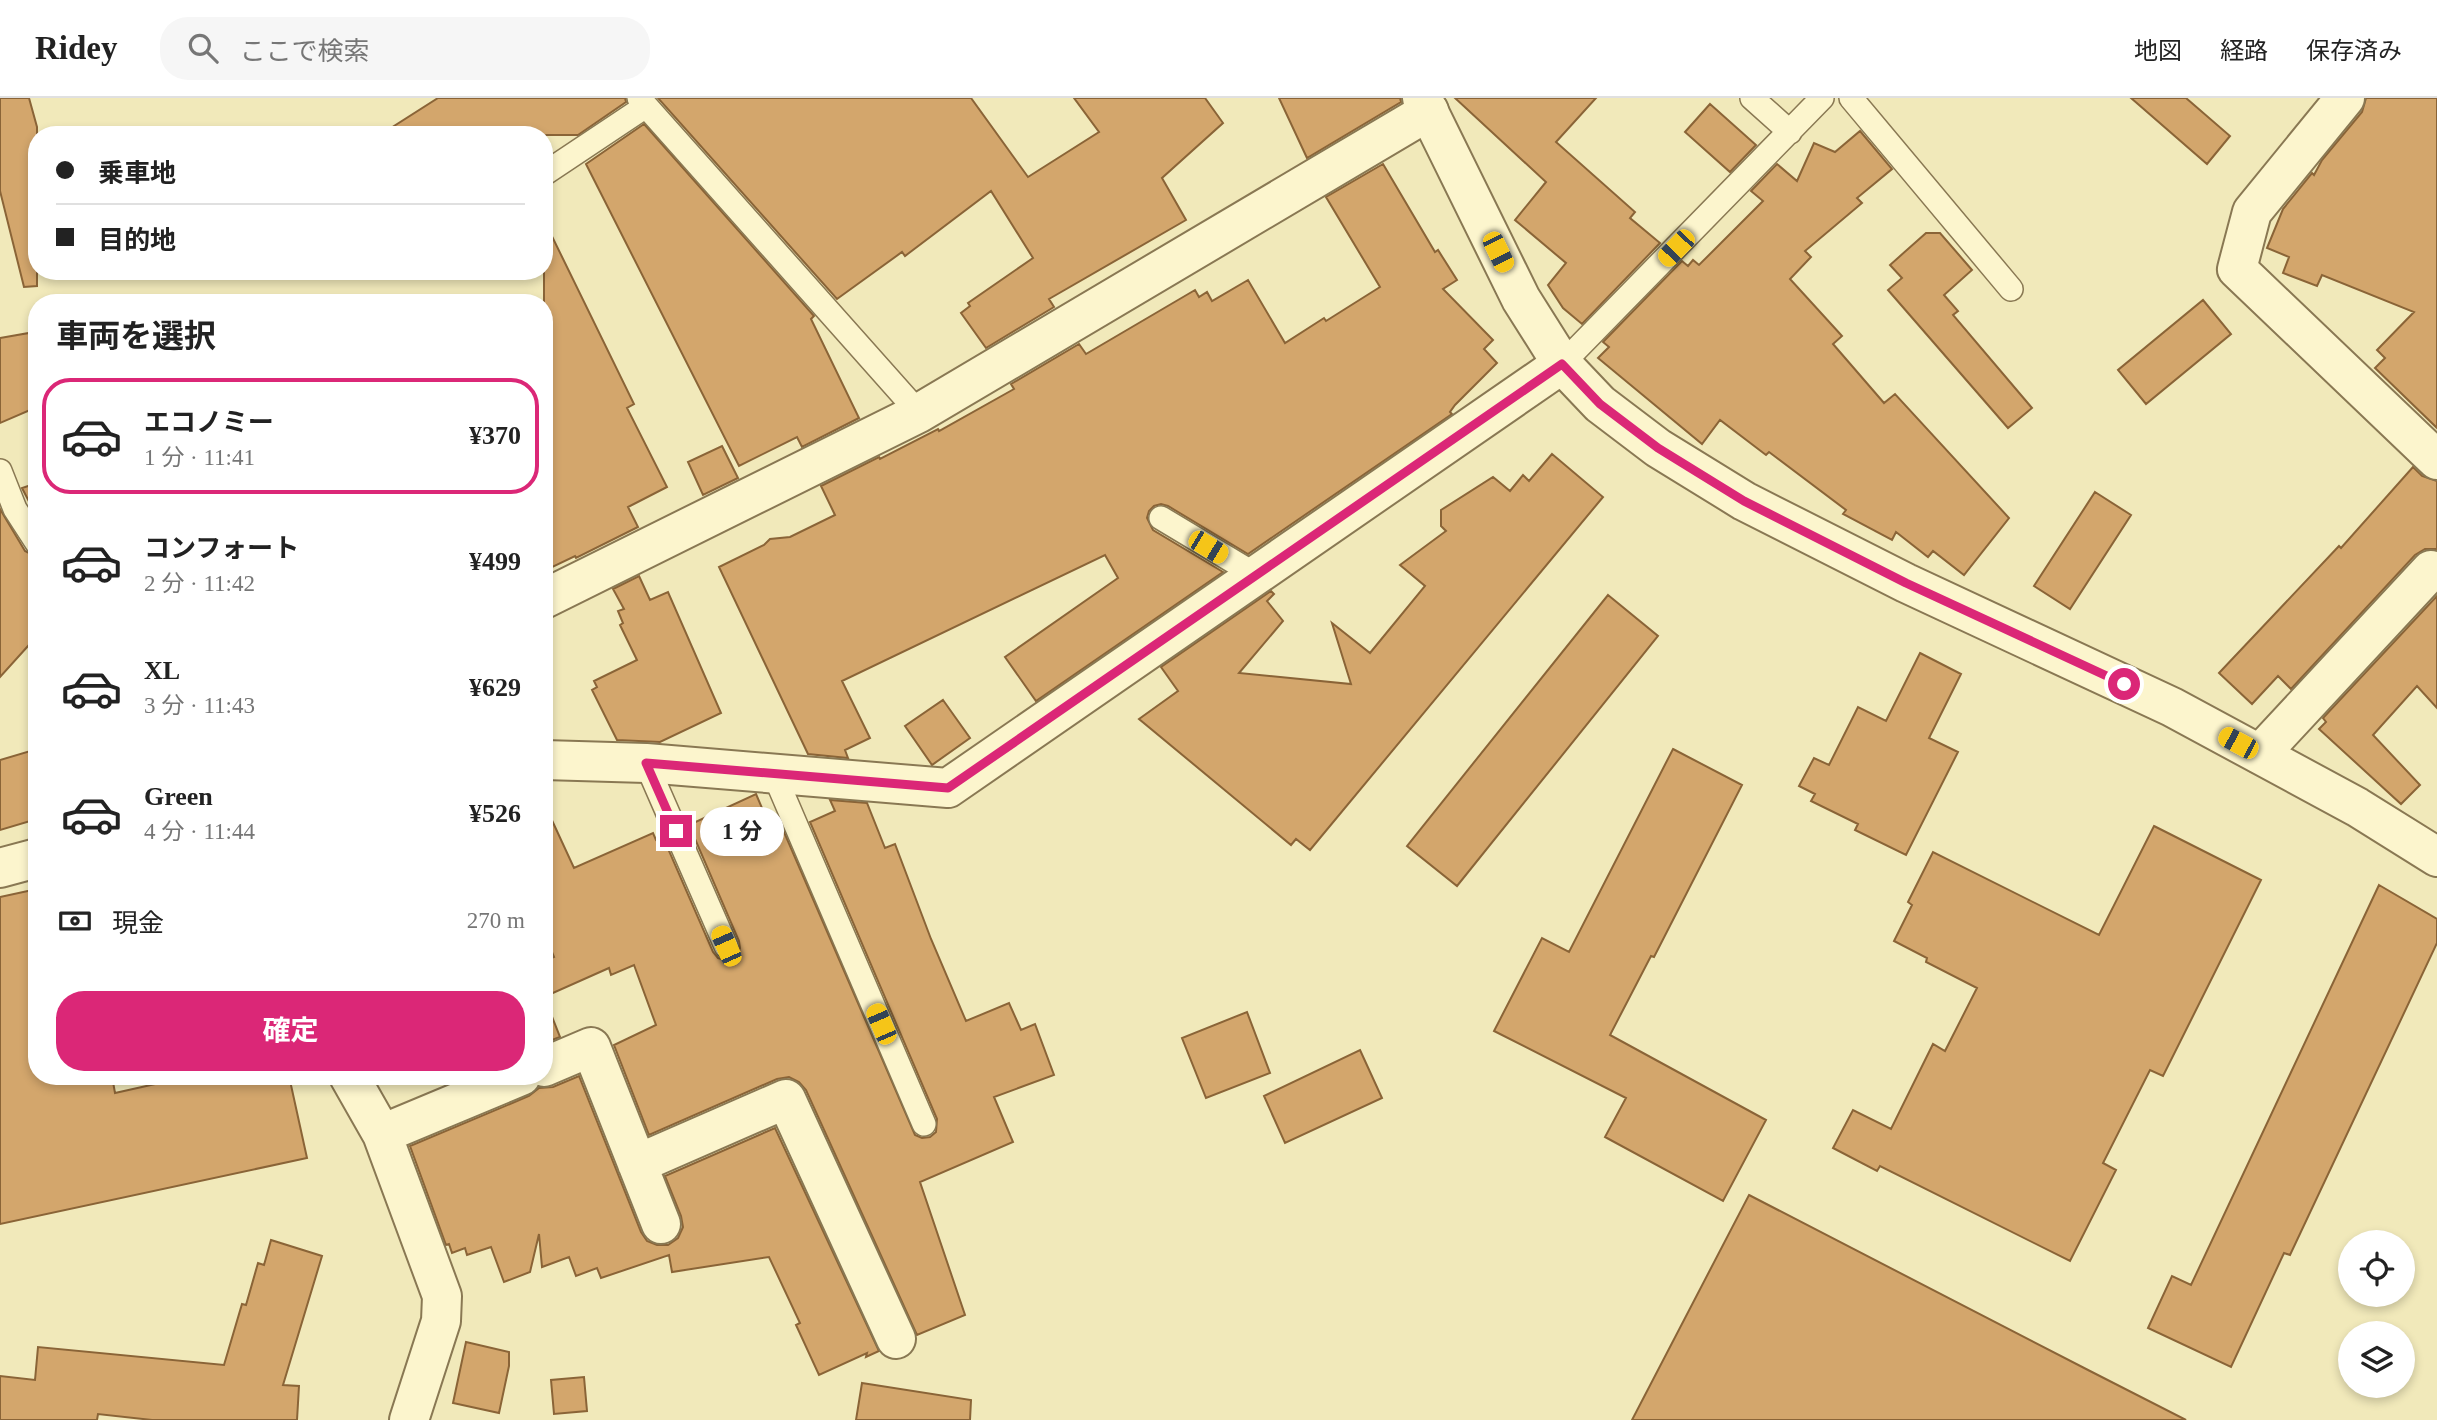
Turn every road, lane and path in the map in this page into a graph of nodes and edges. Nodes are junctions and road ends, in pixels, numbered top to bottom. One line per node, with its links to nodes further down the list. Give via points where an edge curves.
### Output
1 (1752, 98): 7 (lane)
2 (1822, 98): 7 (lane)
3 (1851, 98): 9 (lane)
4 (2345, 98): 12 (street, via 2252,212 2237,269)
5 (643, 102): 8 (lane); 11 (lane)
6 (1425, 104): 10 (street, via 1521,299); 11 (street)
7 (1790, 132): 10 (lane)
8 (553, 167)
9 (2011, 289)
10 (1562, 364): 17 (street); 19 (street, via 1600,404 1658,448 1744,501)
11 (919, 413): 18 (street)
12 (2437, 460)
13 (0, 471): 15 (lane)
14 (1161, 518): 17 (lane)
15 (28, 529)
16 (2431, 570): 19 (street)
17 (1256, 575): 22 (street, via 948,788)
18 (553, 595)
19 (2260, 754): 23 (street)
20 (553, 760): 21 (street)
21 (646, 763): 22 (street); 26 (lane)
22 (774, 774): 30 (lane)
23 (2437, 857)
24 (28, 860): 25 (street)
25 (0, 868)
26 (726, 946)
27 (553, 1063): 32 (street, via 592,1047)
28 (354, 1085): 31 (street)
29 (499, 1085): 31 (street)
30 (924, 1125)
31 (382, 1133): 35 (street, via 442,1296 441,1321)
32 (637, 1164): 33 (street); 34 (street, via 786,1099)
33 (661, 1224)
34 (896, 1339)
35 (409, 1420)

